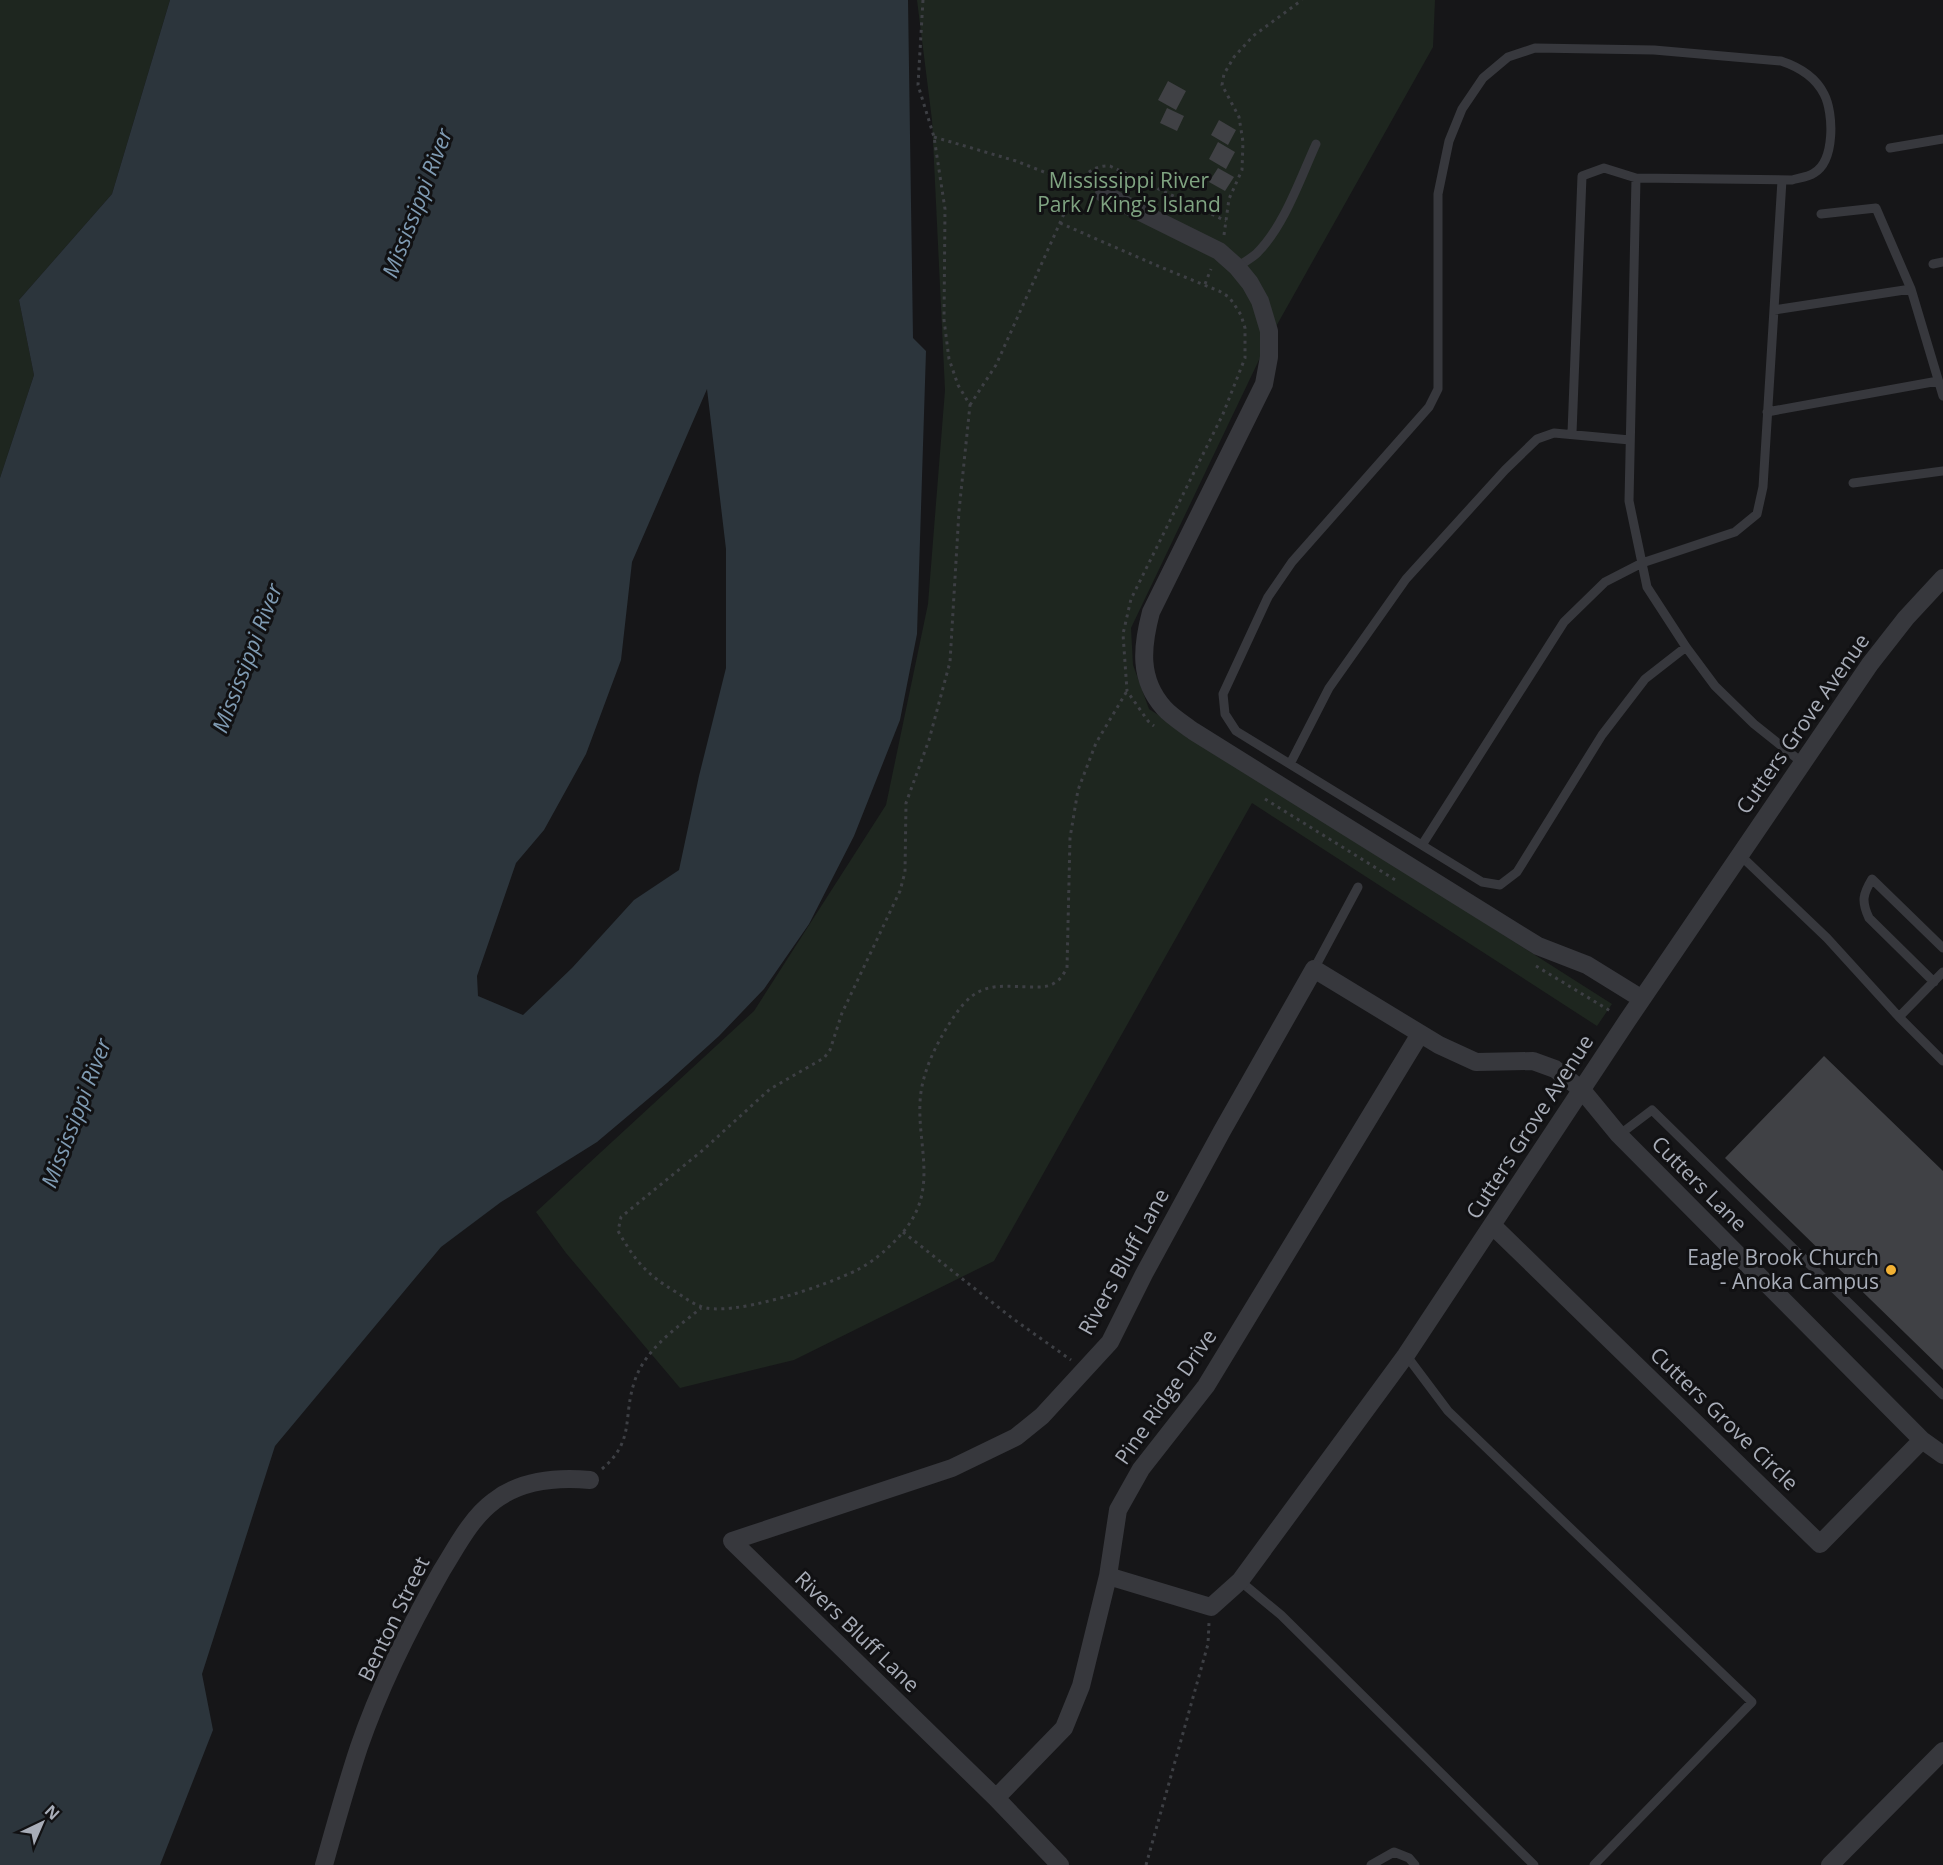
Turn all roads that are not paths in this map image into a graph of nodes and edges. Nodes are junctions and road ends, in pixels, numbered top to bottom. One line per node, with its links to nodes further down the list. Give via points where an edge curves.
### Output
1 (1943, 139): 3 (lane)
2 (1316, 144): 8 (lane, via 1279,223 1254,255)
3 (1890, 148)
4 (1636, 178): 5 (lane); 14 (lane, via 1604,168 1582,176); 15 (lane)
5 (1782, 180): 10 (lane); 21 (lane, via 1814,173 1822,166 1830,146 1831,122 1825,95 1814,80 1800,68 1781,61 1654,50 1535,48 1508,57 1483,78 1462,109 1449,141 1438,194 1438,389 1429,407 1292,562 1268,597 1223,694 1225,714 1236,731)
6 (1104, 194): 8 (street, via 1219,251)
7 (1821, 214): 9 (lane, via 1876,208)
8 (1237, 267): 30 (street, via 1260,301 1269,331 1264,384 1151,612 1143,641 1150,688 1164,709 1204,737 1538,946 1587,965)
9 (1911, 289): 10 (lane); 11 (lane)
10 (1774, 310): 13 (lane)
11 (1938, 381): 12 (lane); 13 (lane)
12 (1943, 396)
13 (1767, 412): 18 (lane, via 1763,487 1757,514 1735,532)
14 (1572, 433): 15 (lane); 21 (lane, via 1554,433 1537,439 1406,579 1329,688)
15 (1630, 440): 18 (lane, via 1629,501)
16 (1943, 471): 17 (lane)
17 (1854, 483)
18 (1642, 563): 20 (lane, via 1647,587); 23 (lane, via 1605,582 1564,621)
19 (1943, 578): 22 (street, Cutters Grove Avenue, via 1870,664)
20 (1686, 647): 22 (lane, via 1715,686); 23 (lane, via 1645,679 1602,735 1517,872 1500,885 1482,882)
21 (1290, 764): 23 (lane)
22 (1804, 764): 24 (street, Cutters Grove Avenue)
23 (1422, 845)
24 (1740, 855): 30 (street, Cutters Grove Avenue); 31 (lane, via 1827,938)
25 (1358, 887): 27 (lane)
26 (1943, 948): 29 (lane, via 1872,879 1863,894 1869,918)
27 (1314, 969): 32 (street); 45 (street, Rivers Bluff Lane, via 1183,1202 1110,1342 1042,1416 1016,1437 952,1468 732,1541)
28 (1943, 972): 29 (lane)
29 (1934, 982): 31 (lane)
30 (1642, 999): 34 (street, Cutters Grove Avenue)
31 (1899, 1017): 33 (lane)
32 (1420, 1034): 34 (street, via 1476,1062 1533,1061 1555,1069); 42 (street, Pine Ridge Drive, via 1206,1386 1141,1469 1118,1510)
33 (1943, 1061)
34 (1582, 1090): 35 (street, Cutters Lane); 36 (street, Cutters Grove Avenue)
35 (1618, 1135): 38 (lane, via 1652,1110); 39 (street, Cutters Lane)
36 (1492, 1225): 37 (street, Cutters Grove Avenue); 39 (street, Cutters Grove Circle, via 1820,1544)
37 (1406, 1355): 43 (street, Cutters Grove Avenue); 51 (lane, via 1448,1411 1752,1702)
38 (1943, 1395)
39 (1922, 1440): 40 (street, Cutters Lane)
40 (1943, 1455)
41 (590, 1480): 46 (street, Benton Street, via 545,1480 519,1488 495,1501 474,1521 432,1587 402,1645 360,1745)
42 (1108, 1576): 43 (street, Cutters Grove Avenue, via 1210,1607); 45 (street, Pine Ridge Drive, via 1081,1686 1064,1728)
43 (1240, 1581): 50 (lane, via 1281,1615)
44 (1943, 1751): 52 (street)
45 (996, 1798): 47 (street, Rivers Bluff Lane)
46 (324, 1865)
47 (1060, 1865)
48 (1371, 1865): 49 (lane, via 1394,1852)
49 (1415, 1865)
50 (1534, 1865)
51 (1594, 1865)
52 (1830, 1865)

